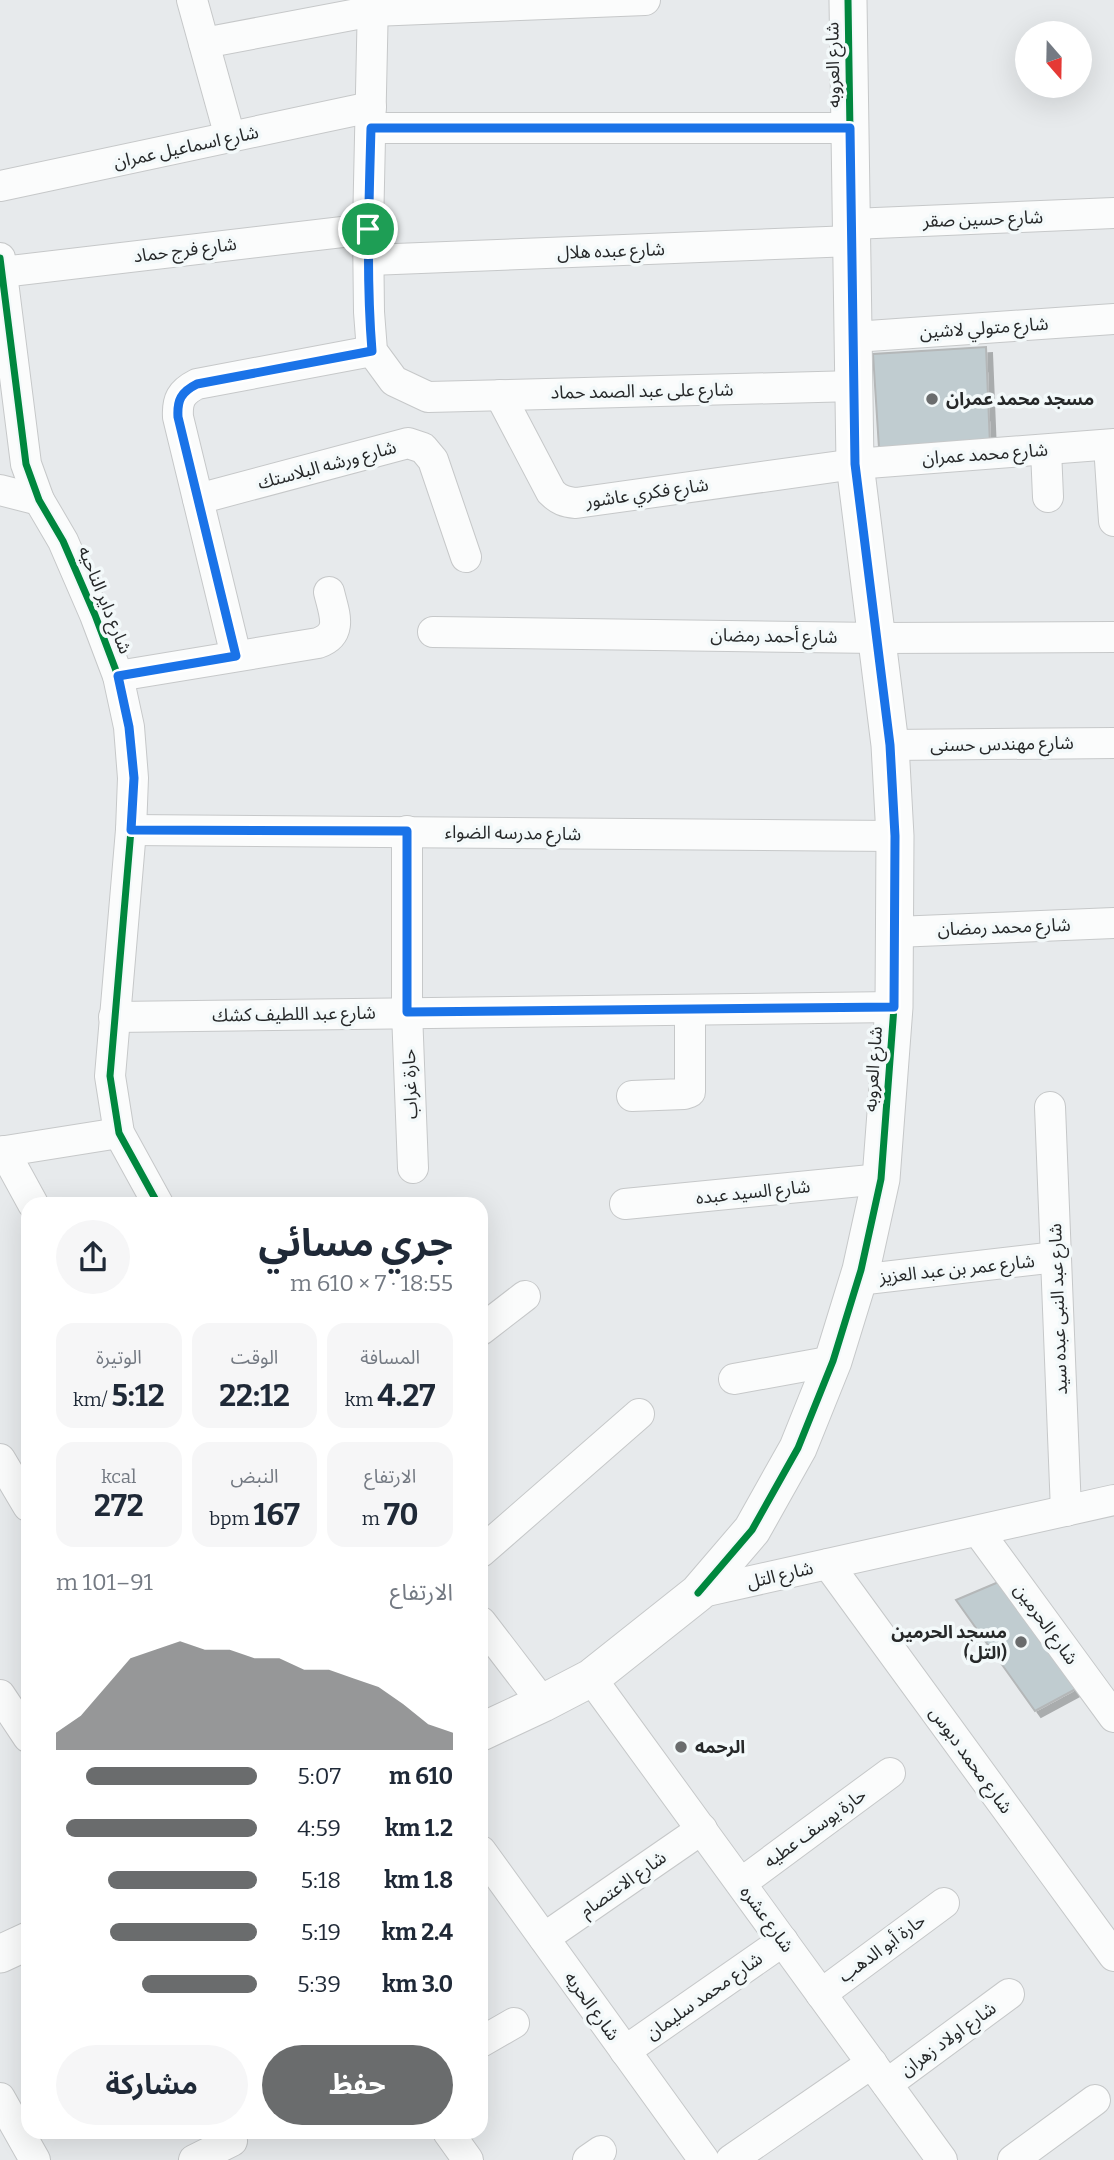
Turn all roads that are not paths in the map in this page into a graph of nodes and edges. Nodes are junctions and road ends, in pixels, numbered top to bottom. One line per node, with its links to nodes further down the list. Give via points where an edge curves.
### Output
1 (192, 0): 5 (street)
2 (645, 0): 4 (street)
3 (848, 0): 7 (street, شارع العروبه)
4 (373, 6): 5 (street); 6 (street)
5 (204, 43): 8 (street)
6 (371, 117): 7 (street, شارع اسماعيل عمران); 8 (street, شارع اسماعيل عمران); 11 (street)
7 (850, 128): 12 (street, شارع العروبه)
8 (230, 137): 9 (street, شارع اسماعيل عمران)
9 (0, 186)
10 (1114, 213): 12 (street, شارع حسين صقر)
11 (368, 229): 13 (street); 14 (street, شارع فرج حماد)
12 (852, 233): 13 (street, شارع عبده هلال); 16 (street, شارع العروبه)
13 (370, 260): 17 (street)
14 (2, 280): 26 (street, شارع داير الناحيه, via 26,464)
15 (1114, 319): 16 (street, شارع متولي لاشين)
16 (854, 337): 18 (street, شارع العروبه)
17 (372, 351): 19 (street, شارع على عبد الصمد حماد, via 394,381 428,397); 25 (street, via 197,384 184,391 177,403 178,417)
18 (855, 386): 19 (street, شارع على عبد الصمد حماد); 22 (street, شارع العروبه)
19 (499, 395): 22 (street, شارع فكري عاشور, via 551,492 567,502)
20 (1111, 445): 21 (street, شارع محمد عمران); 27 (street)
21 (1046, 450): 22 (street, شارع محمد عمران); 24 (street)
22 (855, 464): 32 (street, شارع العروبه)
23 (0, 490): 26 (street)
24 (1048, 498)
25 (198, 499): 28 (street, شارع ورشه البلاستك, via 408,443 422,448 433,460); 33 (street)
26 (40, 500): 34 (street, شارع داير الناحيه, via 63,541)
27 (1114, 522)
28 (466, 557)
29 (330, 592): 33 (street, via 335,620 328,639)
30 (433, 632): 32 (street, شارع أحمد رمضان)
31 (1114, 637): 32 (street, شارع أحمد رمضان)
32 (878, 638): 36 (street, شارع العروبه)
33 (236, 656): 34 (street)
34 (118, 676): 37 (street, شارع داير الناحيه, via 134,778)
35 (1114, 743): 36 (street, شارع مهندس حسنى)
36 (890, 745): 39 (street, شارع العروبه)
37 (131, 830): 38 (street, شارع مدرسه الضواء); 45 (street, شارع داير الناحيه)
38 (407, 831): 39 (street, شارع مدرسه الضواء); 44 (street, حارة غراب)
39 (895, 836): 41 (street, شارع العروبه)
40 (1114, 923): 41 (street, شارع محمد رمضان)
41 (895, 932): 42 (street, شارع العروبه)
42 (894, 1007): 43 (street, شارع عبد اللطيف كشك); 51 (street, شارع العروبه)
43 (690, 1010): 44 (street, شارع عبد اللطيف كشك); 46 (street, via 690,1092)
44 (407, 1012): 45 (street, شارع عبد اللطيف كشك); 50 (street, حارة غراب)
45 (114, 1017): 48 (street, شارع داير الناحيه, via 110,1076)
46 (632, 1096)
47 (1049, 1107): 55 (street, شارع عبد النبى عبده سيد)
48 (120, 1133): 49 (street); 53 (street, شارع داير الناحيه)
49 (2, 1152): 52 (street)
50 (413, 1168)
51 (881, 1179): 54 (street, شارع السيد عبده); 56 (street, شارع العروبه)
52 (29, 1197)
53 (154, 1197)
54 (625, 1204)
55 (1056, 1257): 56 (street, شارع عمر بن عبد العزيز); 65 (street, شارع عبد النبى عبده سيد)
56 (858, 1280): 59 (street, شارع العروبه)
57 (525, 1296): 58 (street)
58 (488, 1325)
59 (834, 1361): 60 (street); 69 (street, شارع العروبه, via 798,1448 752,1530)
60 (734, 1379)
61 (639, 1413): 67 (street)
62 (0, 1459): 63 (street)
63 (21, 1494)
64 (1114, 1500): 65 (street, شارع التل)
65 (1066, 1511): 66 (street, شارع التل)
66 (978, 1531): 68 (street, شارع التل); 74 (street, شارع الحرمين)
67 (488, 1546)
68 (828, 1564): 69 (street, شارع التل); 86 (street, شارع محمد دبوس)
69 (698, 1593): 71 (street, شارع التل)
70 (488, 1631): 72 (street)
71 (591, 1678): 72 (street, شارع التل); 78 (street, شارع عشره)
72 (543, 1703): 75 (street, شارع التل)
73 (4, 1709): 76 (street)
74 (1114, 1717)
75 (488, 1729)
76 (21, 1730)
77 (890, 1773): 80 (street, حارة يوسف عطيه)
78 (702, 1829): 80 (street, شارع عشره); 82 (street, شارع الاعتصام)
79 (488, 1861): 82 (street, شارع الحريه)
80 (741, 1883): 83 (street, شارع عشره)
81 (944, 1903): 87 (street, حارة أبو الدهب)
82 (544, 1938): 91 (street, شارع الحريه)
83 (783, 1941): 87 (street, شارع عشره); 91 (street, شارع محمد سليمان)
84 (21, 1944): 85 (street)
85 (0, 1954)
86 (1114, 1956)
87 (821, 1994): 92 (street, شارع عشره)
88 (1009, 1994): 92 (street, شارع اولاد زهران)
89 (514, 2023): 90 (street)
90 (488, 2038)
91 (625, 2051): 100 (street, شارع الحريه)
92 (879, 2073): 101 (street, شارع اولاد زهران); 102 (street, شارع عشره)
93 (0, 2098): 95 (street)
94 (1095, 2100): 103 (street)
95 (21, 2135)
96 (23, 2139): 98 (street)
97 (234, 2144): 99 (street)
98 (35, 2160)
99 (194, 2160)
100 (704, 2160)
101 (731, 2160)
102 (942, 2160)
103 (1013, 2160)

